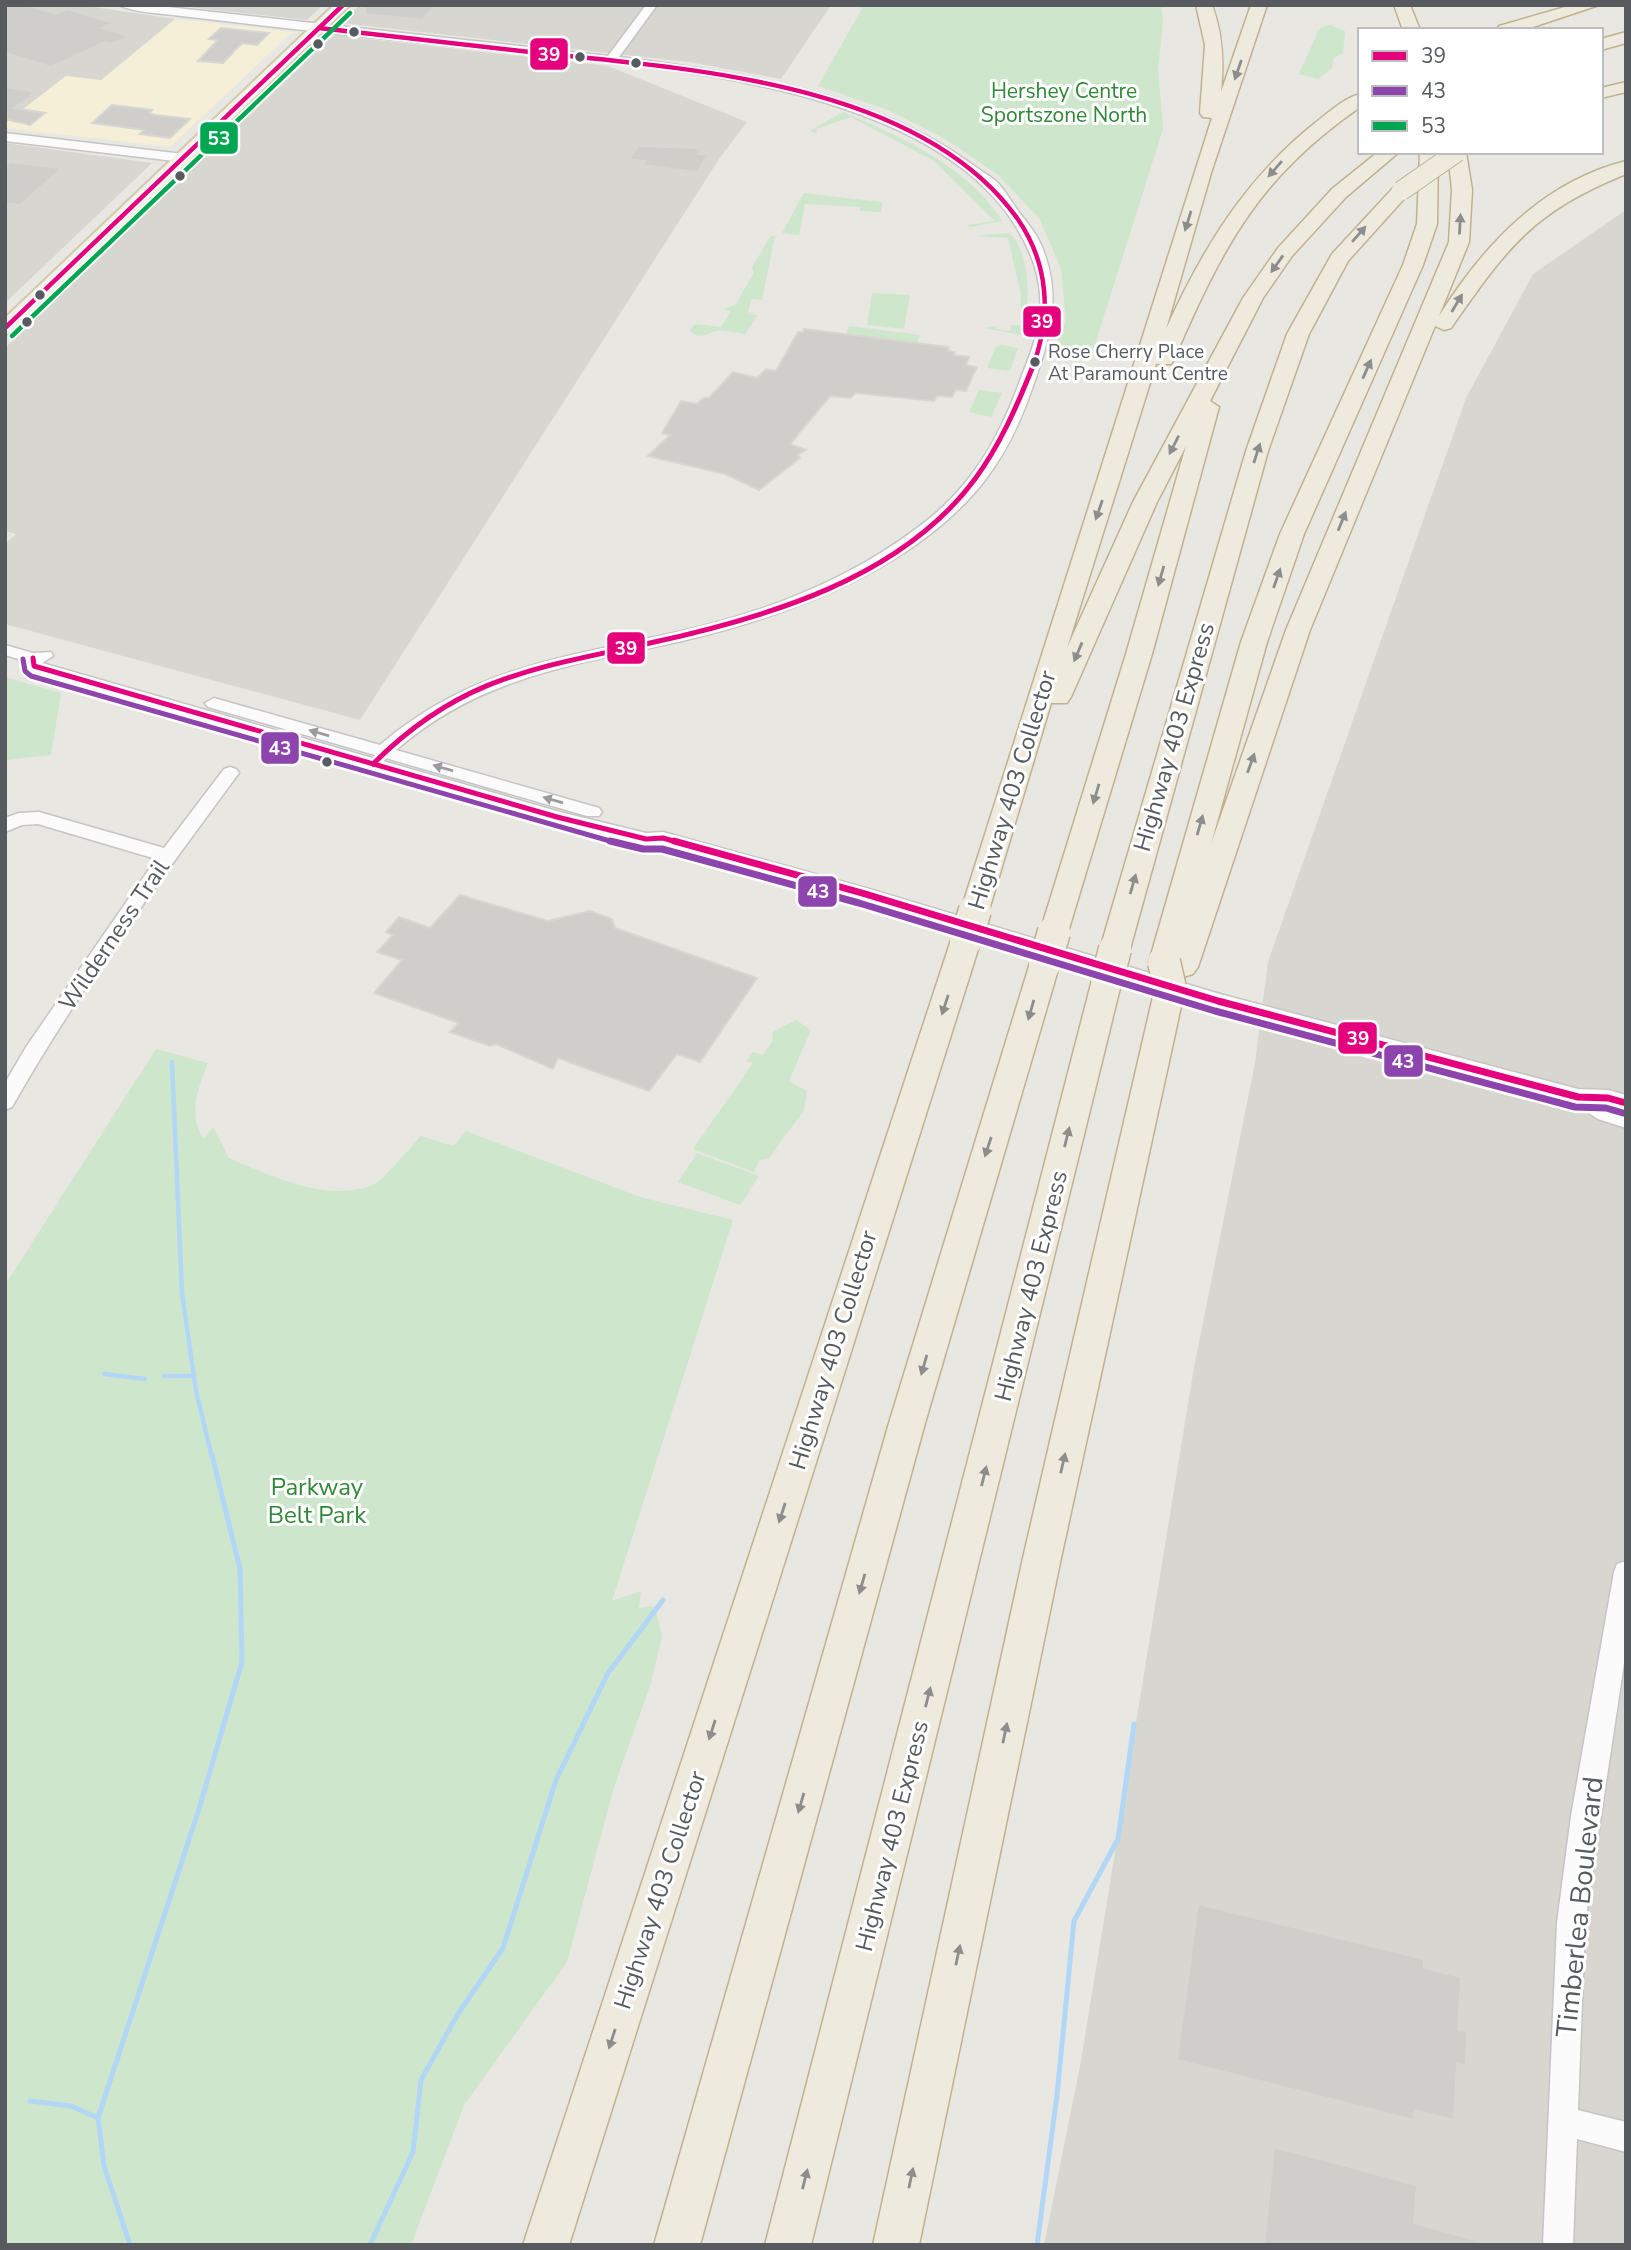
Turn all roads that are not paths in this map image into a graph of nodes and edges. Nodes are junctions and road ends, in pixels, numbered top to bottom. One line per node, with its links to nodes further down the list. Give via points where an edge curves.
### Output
1 (122, 5): 8 (street)
2 (343, 5): 8 (main road)
3 (652, 5): 13 (street)
4 (1204, 5): 24 (highway, via 1215,67)
5 (1259, 5): 24 (highway, one-way to 24)
6 (1402, 5): 9 (highway)
7 (1591, 5): 10 (highway)
8 (319, 28): 13 (street); 22 (main road)
9 (1411, 28)
10 (1512, 28)
11 (1626, 37): 12 (highway)
12 (1603, 44)
13 (611, 60): 32 (street, via 719,73 801,91 899,127 957,159 1001,195 1031,235 1046,272 1048,309 1043,340 1007,433 983,473 939,519 891,553 824,589 759,614 502,678 426,714)
14 (1626, 87): 15 (highway)
15 (1603, 93)
16 (1358, 100): 28 (highway, one-way to 28, via 1325,122 1282,162 1237,214 1204,269 1146,406)
17 (5, 137): 22 (street)
18 (1429, 154): 37 (highway, one-way to 18, via 1250,656 1288,546 1413,265 1427,224)
19 (1454, 154): 47 (highway, Highway 403 Express, one-way to 19, bridge, via 1115,949 1257,451 1298,334 1339,258 1401,191)
20 (1457, 154): 27 (highway, one-way to 20, via 1460,242 1462,190)
21 (1382, 157): 26 (highway, one-way to 26, via 1339,193 1285,253 1253,298)
22 (183, 158): 25 (main road)
23 (1626, 167): 27 (highway, one-way to 23, via 1472,277 1507,236 1534,213)
24 (1202, 173): 28 (highway, one-way to 28)
25 (5, 328)
26 (1219, 365): 31 (highway, one-way to 31, via 1145,502 1058,697); 46 (highway, one-way to 46, bridge, via 1143,641 915,1397)
27 (1395, 402): 37 (highway, one-way to 27, via 1298,630 1352,494)
28 (1118, 455): 31 (highway, Highway 403 Collector, one-way to 31)
29 (5, 650): 30 (street)
30 (33, 658): 32 (street, one-way to 30, via 49,656); 35 (street, via 34,666 557,817 646,839)
31 (1037, 712): 45 (highway, Highway 403 Collector, one-way to 45, bridge)
32 (384, 751): 35 (street, one-way to 32, via 652,829)
33 (230, 773): 36 (street, Wilderness Trail)
34 (5, 826): 36 (street, via 19,819 39,818)
35 (663, 838): 38 (street, via 1218,1001)
36 (167, 856): 39 (street, Wilderness Trail, via 33,1052)
37 (1171, 979): 48 (highway, one-way to 37, via 1042,1558)
38 (1578, 1097): 40 (street); 41 (street, via 1605,1114)
39 (5, 1102)
40 (1626, 1103)
41 (1626, 1120)
42 (1626, 1572): 43 (street, Timberlea Boulevard, via 1571,1923)
43 (1561, 2120): 44 (street); 49 (street, Timberlea Boulevard)
44 (1626, 2137)
45 (545, 2245)
46 (677, 2245)
47 (788, 2245)
48 (897, 2245)
49 (1558, 2245)

